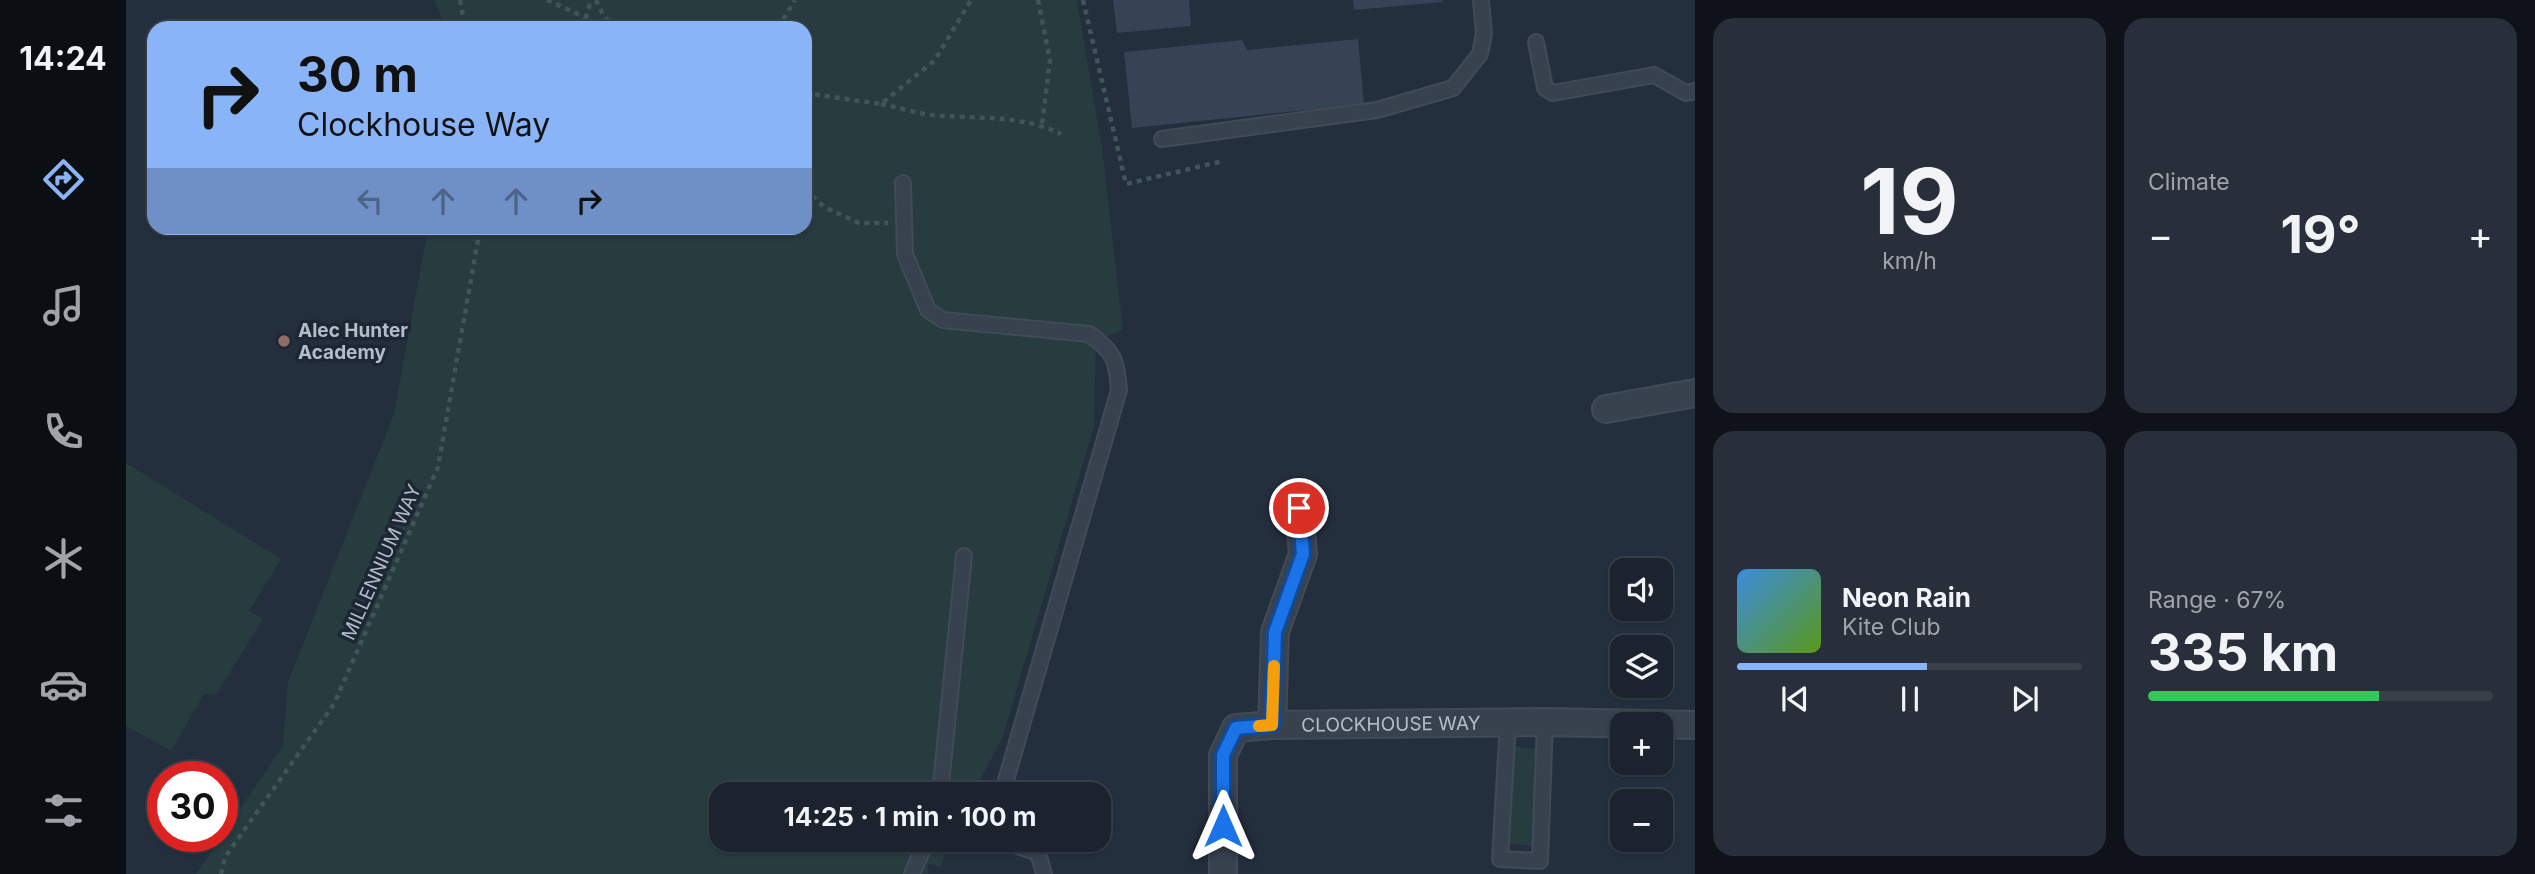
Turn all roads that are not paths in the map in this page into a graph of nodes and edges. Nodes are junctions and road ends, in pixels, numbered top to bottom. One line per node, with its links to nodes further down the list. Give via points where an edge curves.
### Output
1 (1481, 0): 4 (lane, via 1484,34 1480,54 1453,88 1377,110)
2 (1536, 42): 3 (lane, via 1545,88 1553,93 1654,75 1686,93)
3 (1695, 91)
4 (1162, 139)
5 (903, 183): 15 (lane, via 905,254 928,310 943,320 1089,334 1106,346 1117,364 1119,390)
6 (1695, 393): 7 (street)
7 (1606, 409)
8 (1299, 508): 12 (street, via 1303,554 1275,632)
9 (964, 556): 14 (lane)
10 (1508, 722): 11 (street, CLOCKHOUSE WAY); 11 (lane, via 1500,859 1540,860); 12 (street, CLOCKHOUSE WAY)
11 (1545, 722): 13 (street, CLOCKHOUSE WAY)
12 (1272, 725): 20 (street, CLOCKHOUSE WAY, via 1236,728 1223,755)
13 (1695, 725)
14 (941, 782)
15 (1005, 782)
16 (922, 852): 18 (lane)
17 (1035, 852): 19 (lane)
18 (912, 874)
19 (1044, 874)
20 (1223, 874)

